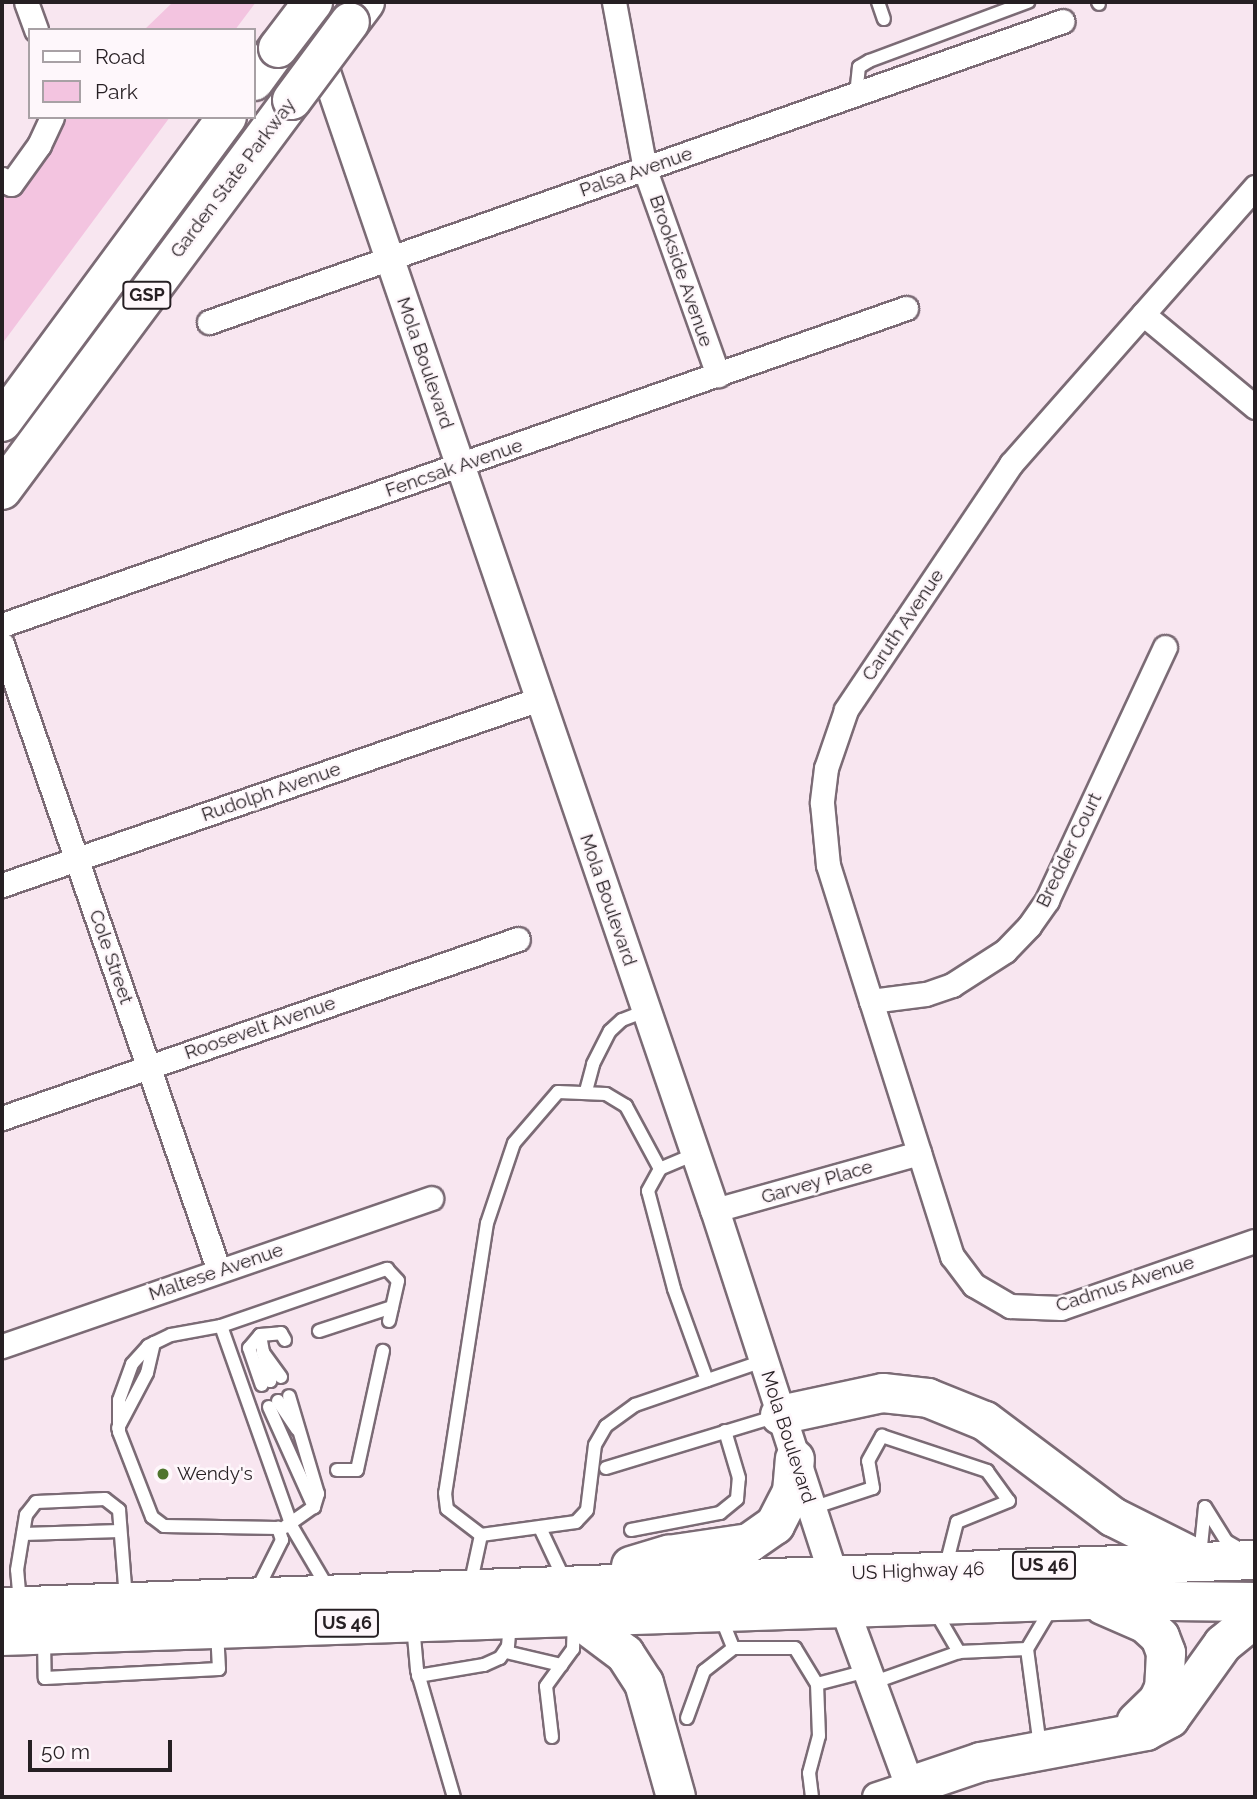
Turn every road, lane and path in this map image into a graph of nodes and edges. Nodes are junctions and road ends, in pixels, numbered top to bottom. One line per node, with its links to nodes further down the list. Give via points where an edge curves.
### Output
1 (26, 2): 10 (street)
2 (302, 2): 18 (street, Mola Boulevard)
3 (313, 2): 11 (highway, bridge)
4 (614, 2): 15 (street, Brookside Avenue)
5 (878, 2): 8 (lane)
6 (1028, 2): 12 (lane, via 869,61 859,67)
7 (358, 12): 26 (highway, Garden State Parkway / GSP, bridge)
8 (884, 19)
9 (1063, 22): 12 (street, Palsa Avenue)
10 (35, 28)
11 (256, 78)
12 (856, 95): 15 (street, Palsa Avenue)
13 (51, 119): 16 (street, via 39,145)
14 (226, 119): 24 (highway, Garden State Parkway / GSP)
15 (645, 170): 18 (street, Palsa Avenue); 22 (street, Brookside Avenue)
16 (5, 187)
17 (1255, 187): 20 (street, Caruth Avenue)
18 (389, 257): 21 (street, Palsa Avenue); 25 (street, Mola Boulevard)
19 (906, 309): 22 (street, Fencsak Avenue)
20 (1143, 314): 23 (street); 34 (street, Caruth Avenue, via 1011,464 846,710 834,737 822,803 823,834)
21 (209, 321)
22 (718, 375): 25 (street, Fencsak Avenue)
23 (1255, 407)
24 (2, 422)
25 (460, 466): 27 (street, Fencsak Avenue); 30 (street, Mola Boulevard)
26 (2, 490)
27 (2, 625)
28 (2, 643): 31 (street, Cole Street)
29 (1165, 646): 34 (street, Bredder Court, via 1047,900 1029,926 1005,951 952,985 926,994)
30 (539, 699): 31 (street, Rudolph Avenue); 35 (street, Mola Boulevard)
31 (76, 859): 32 (street, Rudolph Avenue); 36 (street, Cole Street)
32 (2, 886)
33 (518, 939): 36 (street, Roosevelt Avenue)
34 (871, 1000): 39 (street, Caruth Avenue)
35 (646, 1011): 37 (lane, via 622,1020 610,1031 593,1064); 40 (street, Mola Boulevard)
36 (149, 1066): 38 (street, Roosevelt Avenue); 45 (street, Cole Street)
37 (586, 1091): 41 (lane, via 606,1094 626,1106); 69 (lane, via 565,1090 553,1095 526,1126 510,1153 490,1209 445,1493 452,1516)
38 (2, 1118)
39 (919, 1153): 43 (street, Garvey Place); 44 (street, Cadmus Avenue, via 958,1267 974,1285 1010,1306 1061,1308)
40 (695, 1154): 41 (lane); 43 (street, Mola Boulevard)
41 (660, 1169): 55 (lane, via 648,1191 674,1289)
42 (431, 1198): 45 (street, Maltese Avenue)
43 (715, 1210): 54 (street, Mola Boulevard)
44 (1255, 1241)
45 (219, 1271): 52 (street, Maltese Avenue)
46 (392, 1307): 47 (lane); 48 (lane, via 398,1280 387,1269); 49 (lane)
47 (389, 1321)
48 (221, 1326): 63 (lane); 64 (lane, via 171,1335 138,1356 126,1379 118,1428 152,1517 164,1526)
49 (319, 1331)
50 (260, 1335): 50 (lane, via 249,1348 271,1381 263,1352); 51 (lane, via 281,1333)
51 (285, 1340)
52 (2, 1346)
53 (383, 1351): 60 (lane, via 357,1470)
54 (763, 1361): 55 (lane); 56 (street, Mola Boulevard)
55 (707, 1380): 65 (lane, via 635,1405 606,1426 595,1445 590,1500 583,1517)
56 (780, 1415): 57 (lane); 58 (street, Mola Boulevard); 70 (highway, via 883,1393 928,1398 985,1421 1113,1517)
57 (725, 1431): 59 (lane); 66 (lane, via 738,1478 737,1500 720,1513)
58 (795, 1459): 62 (street, Mola Boulevard); 77 (highway, via 792,1492 775,1525 749,1543 668,1555)
59 (607, 1468)
60 (337, 1470)
61 (314, 1507): 61 (lane, via 318,1494 297,1429 279,1401); 63 (lane)
62 (812, 1508): 72 (lane, via 873,1488 868,1461 882,1436 987,1471 1009,1501 957,1521); 74 (street, Mola Boulevard)
63 (292, 1527): 64 (lane); 75 (lane)
64 (278, 1528): 76 (lane, via 282,1540)
65 (541, 1530): 69 (lane); 77 (lane)
66 (631, 1530)
67 (120, 1531): 68 (lane); 68 (lane, via 119,1510 105,1499 37,1502 26,1515); 79 (lane)
68 (23, 1534): 83 (lane)
69 (481, 1535): 73 (lane, via 474,1551)
70 (1199, 1559): 71 (highway, US Highway 46 / US 46); 71 (lane, via 1205,1507 1226,1541); 72 (highway, US Highway 46 / US 46)
71 (1255, 1559)
72 (945, 1569): 74 (highway, US Highway 46 / US 46)
73 (470, 1590): 75 (highway, US 46); 77 (highway, US 46)
74 (838, 1591): 77 (highway, US 46); 81 (highway, US Highway 46 / US 46); 82 (highway, US 46); 92 (street, Mola Boulevard)
75 (332, 1594): 76 (highway, US 46)
76 (253, 1597): 79 (highway, US 46)
77 (570, 1600): 82 (highway, US 46); 86 (highway, US 46); 90 (lane, via 573,1649); 100 (highway, via 625,1654 643,1683)
78 (1072, 1600): 80 (highway, US Highway 46 / US 46); 81 (highway, US Highway 46 / US 46); 88 (lane); 96 (highway, via 1146,1624 1160,1637 1166,1653 1164,1688 1158,1701 1141,1719)
79 (127, 1602): 83 (highway, US 46)
80 (1255, 1602)
81 (932, 1605): 89 (lane)
82 (719, 1612): 87 (lane)
83 (8, 1616): 85 (highway, US 46, via 44,1635)
84 (1255, 1618): 96 (highway, via 1223,1644 1170,1718 1146,1731)
85 (412, 1621): 86 (highway, US 46); 91 (lane)
86 (508, 1635): 90 (lane); 91 (lane, via 484,1665)
87 (733, 1648): 93 (lane, via 798,1649); 94 (lane, via 704,1671)
88 (1027, 1649): 89 (lane); 97 (lane)
89 (959, 1652): 92 (lane)
90 (561, 1665): 95 (lane, via 546,1686)
91 (418, 1676): 99 (lane)
92 (869, 1677): 93 (lane); 98 (street, Mola Boulevard)
93 (817, 1684): 101 (lane, via 819,1736 808,1773)
94 (687, 1718)
95 (552, 1737)
96 (1106, 1738): 97 (highway)
97 (1040, 1751): 98 (highway, via 981,1762)
98 (900, 1794)
99 (454, 1797)
100 (676, 1797)
101 (812, 1797)

